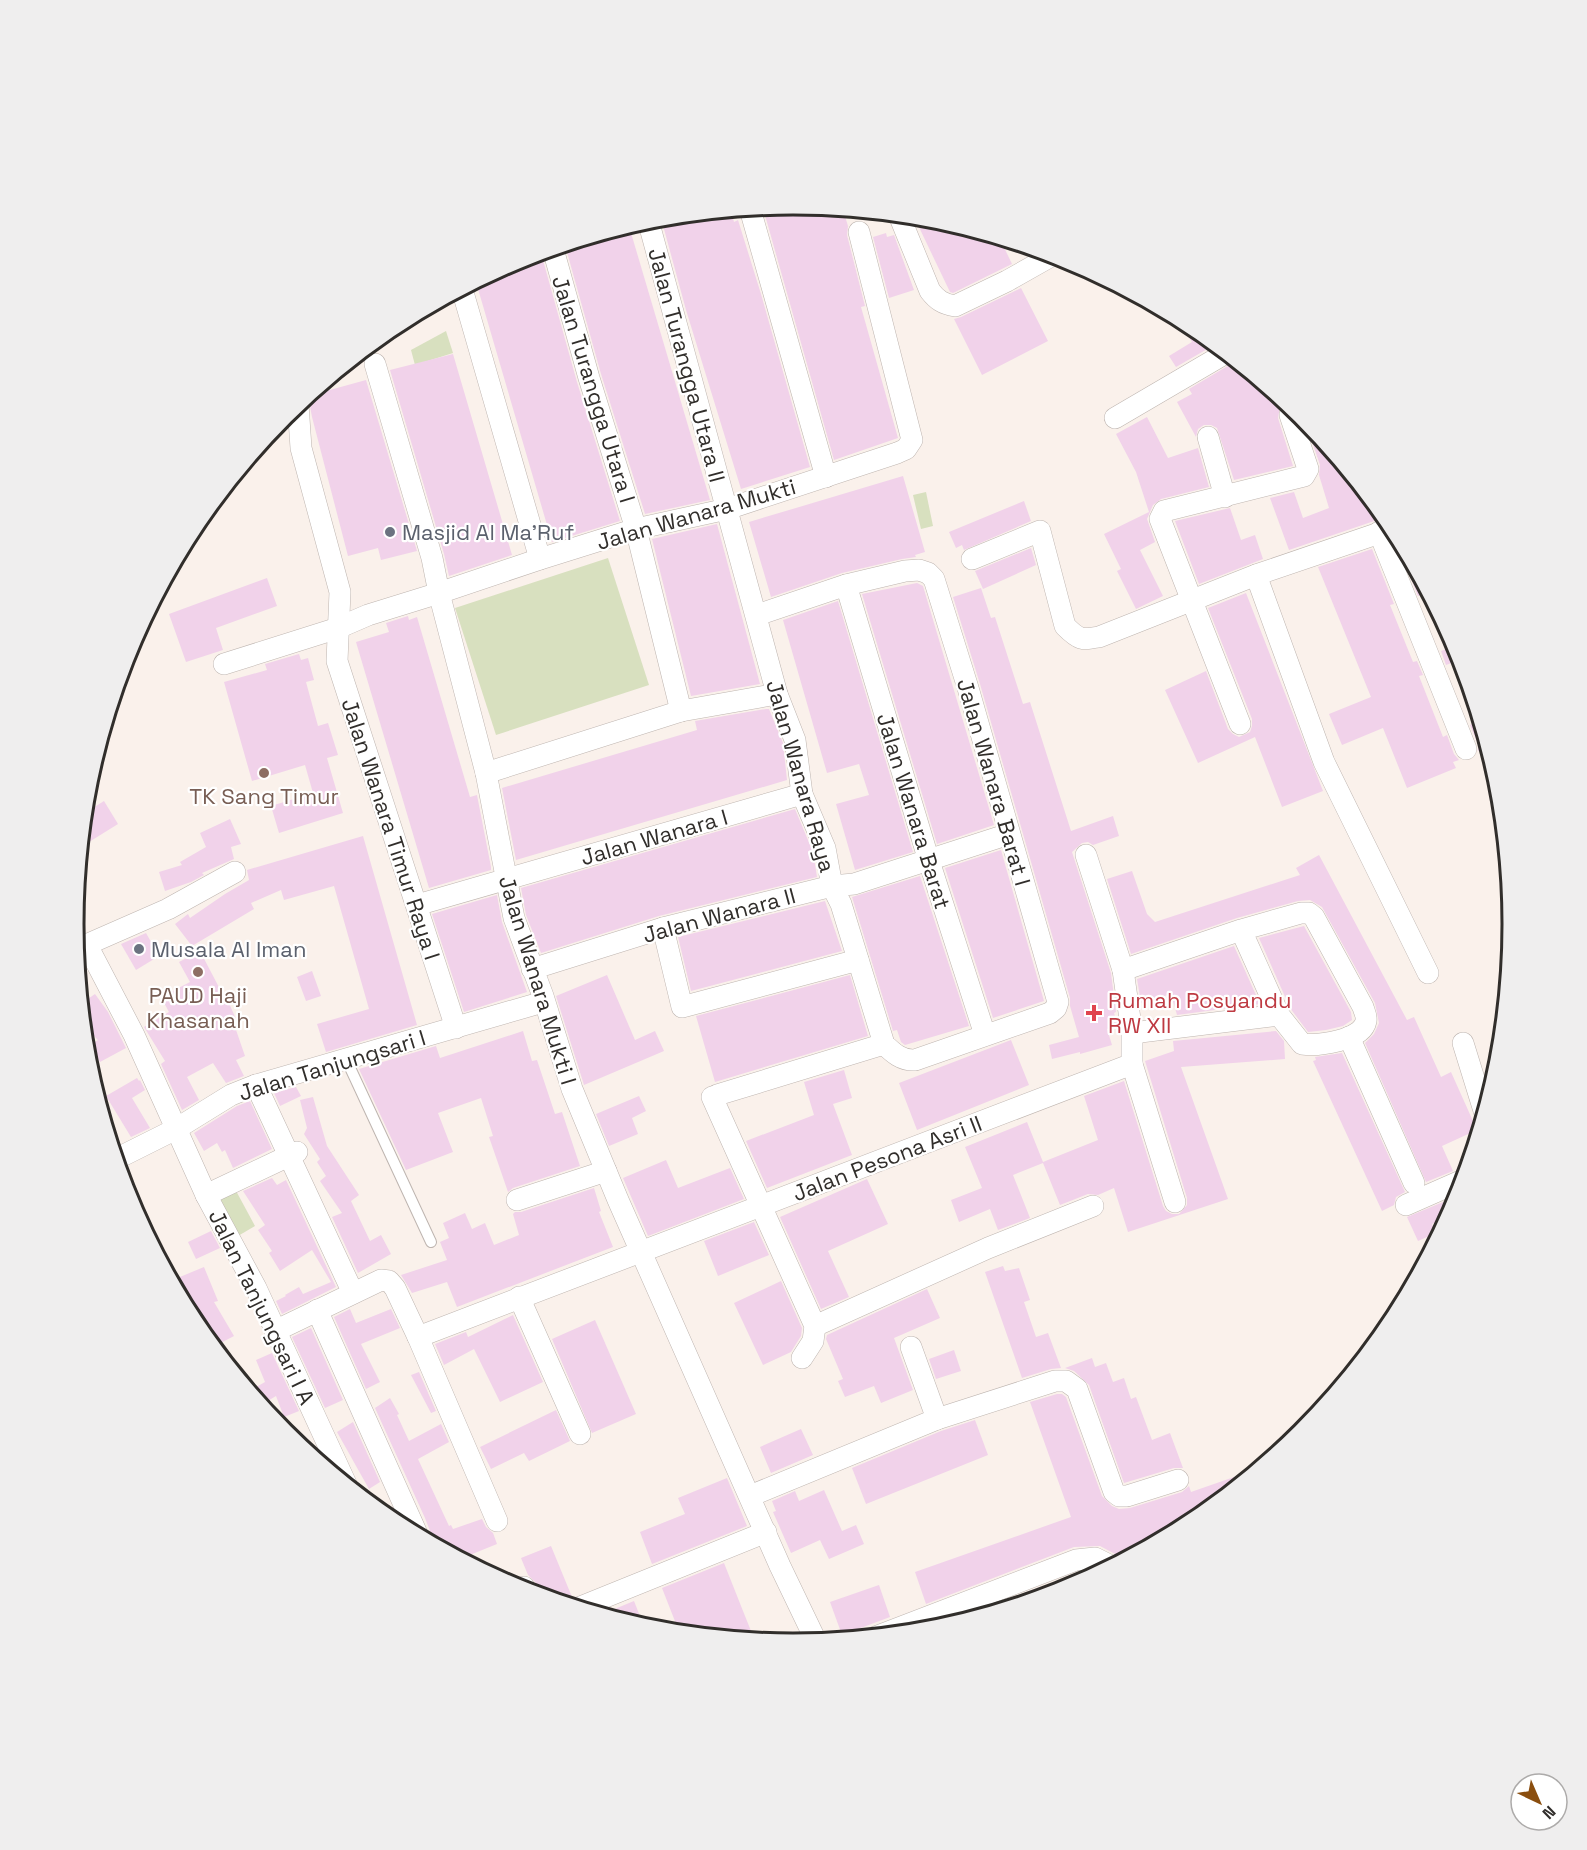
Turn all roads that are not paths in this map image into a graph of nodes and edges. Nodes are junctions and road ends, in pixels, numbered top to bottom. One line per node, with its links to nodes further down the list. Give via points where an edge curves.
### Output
1 (752, 217): 14 (street)
2 (902, 224): 6 (street, via 930,291 947,305 955,306)
3 (651, 230): 16 (street, Jalan Turangga Utara II)
4 (859, 232): 14 (street, Jalan Wanara Mukti, via 912,440 897,453)
5 (555, 257): 17 (street, Jalan Turangga Utara I)
6 (1042, 261)
7 (464, 297): 20 (street)
8 (1219, 357): 11 (street)
9 (375, 364): 24 (street, Jalan Wanara Mukti I)
10 (299, 417): 27 (street, Jalan Wanara Timur Raya I, via 301,448 340,592)
11 (1115, 418)
12 (1292, 420): 15 (street, via 1307,472 1300,478)
13 (1208, 437): 15 (street)
14 (826, 477): 16 (street, Jalan Wanara Mukti)
15 (1225, 497): 25 (street, via 1161,514)
16 (727, 509): 17 (street, Jalan Wanara Mukti); 26 (street, Jalan Wanara Raya)
17 (636, 529): 20 (street, Jalan Wanara Mukti); 30 (street, Jalan Turangga Utara I)
18 (1383, 531): 22 (street)
19 (1391, 543): 32 (street)
20 (540, 559): 24 (street, Jalan Wanara Mukti)
21 (972, 559): 25 (street, via 1040,531 1065,626 1083,640)
22 (1256, 576): 25 (street); 49 (street, via 1324,762)
23 (846, 585): 26 (street); 35 (street, Jalan Wanara Barat I, via 905,571 920,570 934,579); 37 (street, Jalan Wanara Barat)
24 (440, 593): 27 (street, Jalan Wanara Mukti); 33 (street, Jalan Wanara Mukti I)
25 (1193, 600): 31 (street)
26 (757, 615): 29 (street, Jalan Wanara Raya)
27 (338, 628): 28 (street, Jalan Wanara Mukti); 41 (street, Jalan Wanara Timur Raya I, via 337,661)
28 (224, 664)
29 (777, 694): 30 (street); 34 (street, Jalan Wanara Raya, via 795,740)
30 (681, 711): 33 (street)
31 (1240, 724)
32 (1466, 748)
33 (486, 773): 39 (street, Jalan Wanara Mukti I)
34 (802, 794): 39 (street, Jalan Wanara I); 40 (street, Jalan Wanara Raya, via 825,848)
35 (1009, 834): 37 (street, Jalan Wanara II); 54 (street, Jalan Wanara Barat I, via 1058,1002 1050,1013)
36 (1086, 855): 48 (street)
37 (929, 861): 40 (street, Jalan Wanara II, via 854,884); 54 (street, Jalan Wanara Barat)
38 (236, 872): 44 (street, via 168,909)
39 (505, 879): 41 (street, Jalan Wanara I); 47 (street, Jalan Wanara Mukti I)
40 (832, 886): 42 (street, Jalan Wanara II); 46 (street, Jalan Wanara Raya)
41 (417, 906): 52 (street, Jalan Wanara Timur Raya I)
42 (663, 928): 46 (street, via 682,1007); 47 (street, Jalan Wanara II)
43 (1241, 930): 48 (street); 51 (street); 55 (street, via 1301,913 1314,917 1363,1007 1365,1024)
44 (85, 944)
45 (85, 956): 62 (street, Jalan Tanjungsari I A, via 134,1035)
46 (858, 960): 57 (street, Jalan Wanara Raya)
47 (532, 969): 50 (street, Jalan Wanara Mukti I)
48 (1124, 970): 53 (street)
49 (1428, 973)
50 (543, 1002): 52 (street, Jalan Tanjungsari I); 65 (street, Jalan Wanara Mukti I, via 572,1089)
51 (1279, 1015): 53 (street); 55 (street, via 1302,1044 1317,1046)
52 (456, 1028): 58 (street, Jalan Tanjungsari I)
53 (1132, 1033): 59 (street)
54 (985, 1035): 57 (street, via 910,1061)
55 (1349, 1037): 66 (street)
56 (1463, 1043): 61 (street)
57 (884, 1044): 72 (street, via 714,1096)
58 (346, 1059): 60 (street, Jalan Tanjungsari I); 74 (lane)
59 (1132, 1064): 70 (street); 72 (street, Jalan Pesona Asri II)
60 (262, 1084): 62 (street, Jalan Tanjungsari I, via 231,1095); 63 (street)
61 (1481, 1101)
62 (176, 1130): 64 (street, Jalan Tanjungsari I); 68 (street, Jalan Tanjungsari I A)
63 (293, 1154): 68 (street); 76 (street)
64 (123, 1156)
65 (606, 1171): 69 (street); 75 (street, Jalan Wanara Mukti I)
66 (1414, 1183)
67 (1454, 1184): 71 (street)
68 (206, 1195): 80 (street, Jalan Tanjungsari I A)
69 (517, 1200)
70 (1175, 1202)
71 (1406, 1205)
72 (760, 1206): 75 (street, Jalan Pesona Asri II); 79 (street)
73 (1093, 1206): 79 (street)
74 (431, 1242)
75 (642, 1253): 77 (street, Jalan Pesona Asri II); 88 (street, Jalan Wanara Mukti I)
76 (356, 1291): 78 (street); 81 (street, via 381,1280 389,1281)
77 (519, 1297): 81 (street, Jalan Pesona Asri II); 85 (street)
78 (317, 1310): 80 (street); 90 (street)
79 (814, 1326): 83 (street, via 813,1341)
80 (275, 1331): 86 (street, Jalan Tanjungsari I A)
81 (418, 1337): 89 (street)
82 (911, 1347): 84 (street)
83 (802, 1358)
84 (936, 1419): 87 (street, via 1065,1381 1077,1389 1114,1492 1127,1496); 88 (street)
85 (580, 1434)
86 (339, 1469)
87 (1178, 1480)
88 (750, 1496): 91 (street, Jalan Wanara Mukti I)
89 (497, 1521)
90 (411, 1522)
91 (766, 1532): 93 (street); 95 (street, Jalan Wanara Mukti I)
92 (1104, 1562): 94 (street, via 1095,1558 1076,1560)
93 (588, 1604)
94 (907, 1625)
95 (813, 1634)

